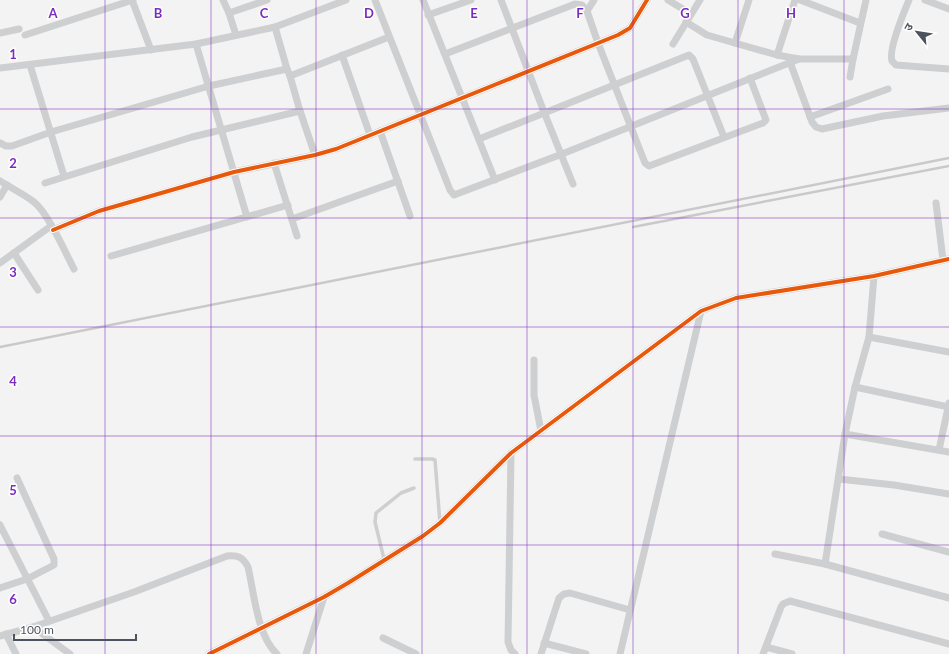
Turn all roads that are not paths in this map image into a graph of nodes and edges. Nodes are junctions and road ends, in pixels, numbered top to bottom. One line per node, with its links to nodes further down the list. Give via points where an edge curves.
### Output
1 (132, 0): 32 (street); 39 (street)
2 (223, 0): 23 (street)
3 (267, 0): 23 (street)
4 (346, 0): 19 (street)
5 (375, 0): 34 (street)
6 (422, 0): 25 (street)
7 (471, 0): 25 (street)
8 (501, 0): 29 (street)
9 (594, 0): 22 (street)
10 (647, 0): 36 (street, via 630,28)
11 (668, 0): 24 (street)
12 (700, 0): 24 (street)
13 (749, 0): 35 (street)
14 (795, 0): 42 (street)
15 (800, 0): 20 (street)
16 (866, 0): 27 (street)
17 (909, 0): 48 (street, via 891,54 892,61 896,64)
18 (927, 0): 21 (street)
19 (337, 2): 28 (street)
20 (818, 3): 27 (street)
21 (949, 9)
22 (587, 11): 29 (street, via 582,5 575,4); 36 (street)
23 (229, 14): 33 (street)
24 (691, 14): 26 (street)
25 (428, 15): 40 (street)
26 (686, 22): 35 (street, via 707,35); 38 (street)
27 (860, 23): 44 (street)
28 (275, 26): 33 (street); 50 (street)
29 (513, 28): 40 (street); 49 (street)
30 (19, 29): 31 (street)
31 (0, 33)
32 (25, 35)
33 (236, 35): 37 (street)
34 (388, 37): 41 (street); 61 (street)
35 (735, 42): 42 (street)
36 (598, 43): 49 (street); 53 (street)
37 (196, 44): 39 (street); 54 (street)
38 (674, 44)
39 (151, 50): 46 (street)
40 (444, 54): 57 (street)
41 (342, 55): 50 (street); 67 (street)
42 (777, 55): 43 (street)
43 (799, 59): 44 (street); 45 (street)
44 (853, 59): 51 (street)
45 (790, 62): 52 (street); 62 (street)
46 (30, 65): 47 (street); 66 (street)
47 (0, 68)
48 (949, 69)
49 (528, 70): 57 (street); 60 (street)
50 (288, 72): 54 (street); 59 (street)
51 (850, 77)
52 (750, 78): 56 (street); 68 (street, via 765,122)
53 (614, 84): 56 (street, via 689,55 693,59); 60 (street); 63 (street)
54 (209, 86): 64 (street); 66 (street)
55 (888, 89): 62 (street)
56 (707, 95): 63 (street); 68 (street)
57 (461, 98): 61 (street); 69 (street)
58 (949, 108): 62 (street, via 883,116 822,129 816,127)
59 (300, 111): 64 (street); 72 (street)
60 (544, 112): 69 (street); 71 (street)
61 (420, 114): 65 (street); 77 (street, via 454,195)
62 (810, 117)
63 (630, 126): 68 (street, via 645,163 649,166); 71 (street)
64 (222, 130): 74 (street); 75 (street)
65 (380, 131): 67 (street); 78 (street)
66 (51, 132): 70 (street, via 12,146); 75 (street)
67 (370, 135): 72 (street)
68 (724, 138)
69 (479, 139): 77 (street)
70 (0, 143)
71 (562, 154): 77 (street); 80 (street)
72 (315, 155): 73 (street)
73 (274, 163): 74 (street); 84 (street)
74 (234, 172): 86 (street); 88 (street, via 99,211)
75 (64, 176): 79 (street)
76 (0, 180): 81 (street)
77 (495, 180)
78 (398, 182): 85 (street); 87 (street)
79 (45, 183)
80 (574, 184)
81 (7, 185): 82 (street); 88 (street, via 35,202)
82 (0, 197)
83 (936, 203): 92 (street)
84 (288, 205): 86 (street); 87 (street)
85 (410, 216)
86 (247, 217): 91 (street)
87 (292, 219): 89 (street)
88 (52, 228): 90 (street); 94 (street)
89 (297, 236)
90 (14, 253): 93 (street); 96 (street)
91 (111, 256)
92 (946, 259): 95 (street)
93 (0, 263)
94 (74, 269)
95 (874, 276): 97 (street, via 736,298); 98 (street)
96 (38, 290)
97 (701, 311): 103 (street); 124 (street)
98 (869, 337): 99 (street); 101 (street)
99 (949, 352)
100 (534, 360): 103 (street, via 534,395)
101 (855, 387): 102 (street); 104 (street)
102 (949, 405): 105 (street)
103 (540, 431): 107 (street)
104 (845, 434): 105 (street); 110 (street)
105 (939, 450): 106 (street)
106 (949, 452)
107 (511, 453): 113 (street); 139 (street, via 508,642)
108 (415, 459): 113 (lane, via 435,460)
109 (17, 478): 120 (street, via 54,562 52,567)
110 (838, 479): 112 (street); 119 (street)
111 (414, 488): 118 (lane, via 401,494 376,514 375,522)
112 (949, 494)
113 (440, 523): 118 (street)
114 (0, 525): 120 (street)
115 (882, 534): 116 (street)
116 (949, 552)
117 (775, 554): 119 (street)
118 (385, 560): 122 (street)
119 (824, 564): 123 (street)
120 (28, 579): 121 (street); 125 (street)
121 (0, 588)
122 (324, 597): 127 (street); 137 (street)
123 (949, 598)
124 (630, 610): 130 (street, via 570,593 564,594 559,598); 142 (street)
125 (49, 621): 126 (street); 127 (street, via 233,555 239,556 248,566)
126 (33, 627): 128 (street); 135 (street)
127 (261, 628): 133 (street); 136 (street)
128 (3, 635): 134 (street)
129 (383, 638): 138 (street)
130 (544, 643): 140 (street); 141 (street)
131 (949, 644): 132 (street, via 790,601 781,607)
132 (764, 650): 143 (street)
133 (274, 653)
134 (16, 654)
135 (70, 654)
136 (209, 654)
137 (306, 654)
138 (416, 654)
139 (515, 654)
140 (540, 654)
141 (586, 654)
142 (620, 654)
143 (792, 654)

